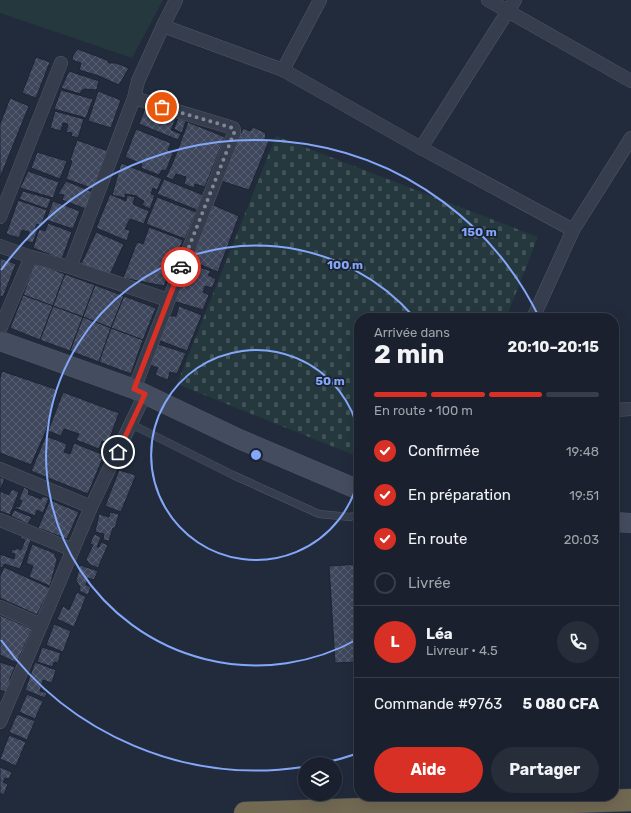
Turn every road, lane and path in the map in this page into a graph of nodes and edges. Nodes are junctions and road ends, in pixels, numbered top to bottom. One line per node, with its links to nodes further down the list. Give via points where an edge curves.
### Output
1 (176, 0): 6 (street)
2 (320, 0): 8 (street)
3 (488, 0): 5 (street)
4 (515, 0): 5 (street)
5 (508, 11): 9 (street); 12 (street)
6 (163, 26): 8 (street); 10 (street, via 138,81)
7 (61, 63): 13 (street)
8 (283, 70): 12 (street)
9 (631, 82)
10 (134, 98): 17 (street); 18 (street, via 234,130)
11 (631, 138): 14 (street)
12 (421, 148): 14 (street)
13 (0, 217)
14 (573, 230): 19 (street)
15 (0, 246): 16 (street)
16 (31, 257): 17 (street); 20 (street)
17 (70, 267): 18 (street)
18 (168, 300): 22 (street)
19 (535, 313)
20 (0, 329)
21 (0, 341): 22 (main road)
22 (139, 392): 25 (street); 27 (main road, via 239,439)
23 (631, 409): 24 (street)
24 (619, 410)
25 (131, 424): 28 (street); 29 (lane, via 319,514)
26 (0, 469): 28 (street)
27 (354, 488)
28 (91, 507): 33 (street)
29 (354, 516)
30 (0, 520): 33 (street)
31 (619, 522): 32 (main road)
32 (631, 523)
33 (73, 550): 35 (street)
34 (0, 607): 35 (street)
35 (41, 625): 36 (street)
36 (0, 722)
37 (619, 800): 38 (highway)
38 (631, 800)
39 (601, 801): 40 (highway)
40 (245, 813)

